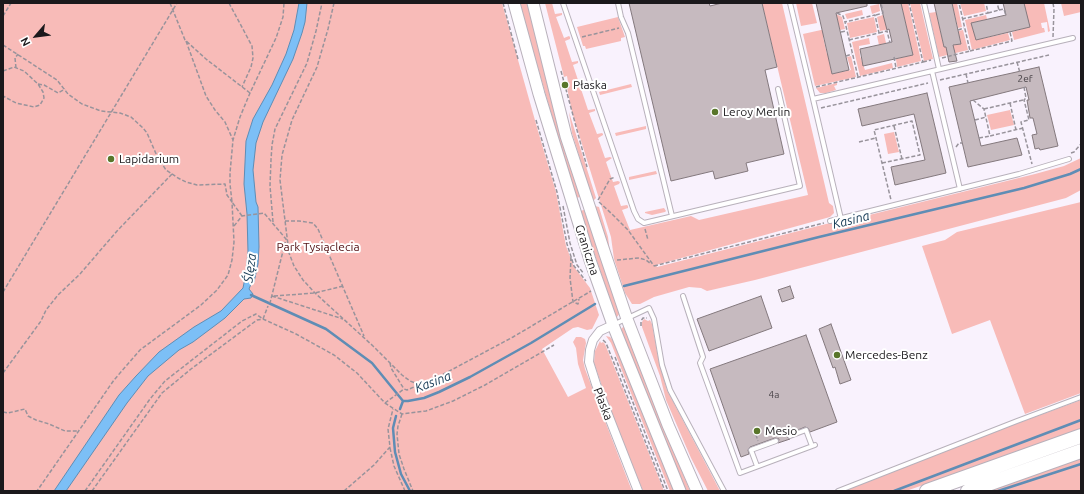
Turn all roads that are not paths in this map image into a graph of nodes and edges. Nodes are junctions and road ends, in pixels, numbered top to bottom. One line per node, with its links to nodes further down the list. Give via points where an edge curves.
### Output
1 (514, 3): 19 (main road, Graniczna, via 594,287)
2 (533, 3): 18 (main road, Graniczna, via 566,136)
3 (563, 3): 14 (lane, via 638,219 644,223)
4 (618, 3): 14 (lane, via 628,33)
5 (790, 3): 11 (lane)
6 (924, 3): 8 (lane)
7 (1073, 38): 8 (lane)
8 (939, 69): 9 (lane)
9 (932, 71): 11 (lane); 13 (lane)
10 (778, 89): 14 (lane, via 800,186)
11 (813, 99): 15 (lane)
12 (1067, 160): 13 (lane)
13 (960, 189): 15 (lane)
14 (672, 216)
15 (841, 219): 16 (lane)
16 (830, 221)
17 (683, 296): 25 (lane, via 703,357 700,363 740,472)
18 (627, 319): 19 (lane); 28 (main road, Graniczna); 29 (lane, via 649,308 654,319 662,365 670,390)
19 (613, 325): 26 (street, Płaska, via 600,331 593,340 589,362); 27 (main road, Graniczna)
20 (1081, 397): 30 (lane)
21 (790, 436): 25 (lane, via 806,430 814,446)
22 (1081, 436): 31 (highway)
23 (776, 441): 25 (lane, via 751,450)
24 (1081, 450): 32 (highway)
25 (757, 466)
26 (638, 491)
27 (680, 491)
28 (697, 491)
29 (724, 491)
30 (838, 491)
31 (927, 491)
32 (968, 491)

